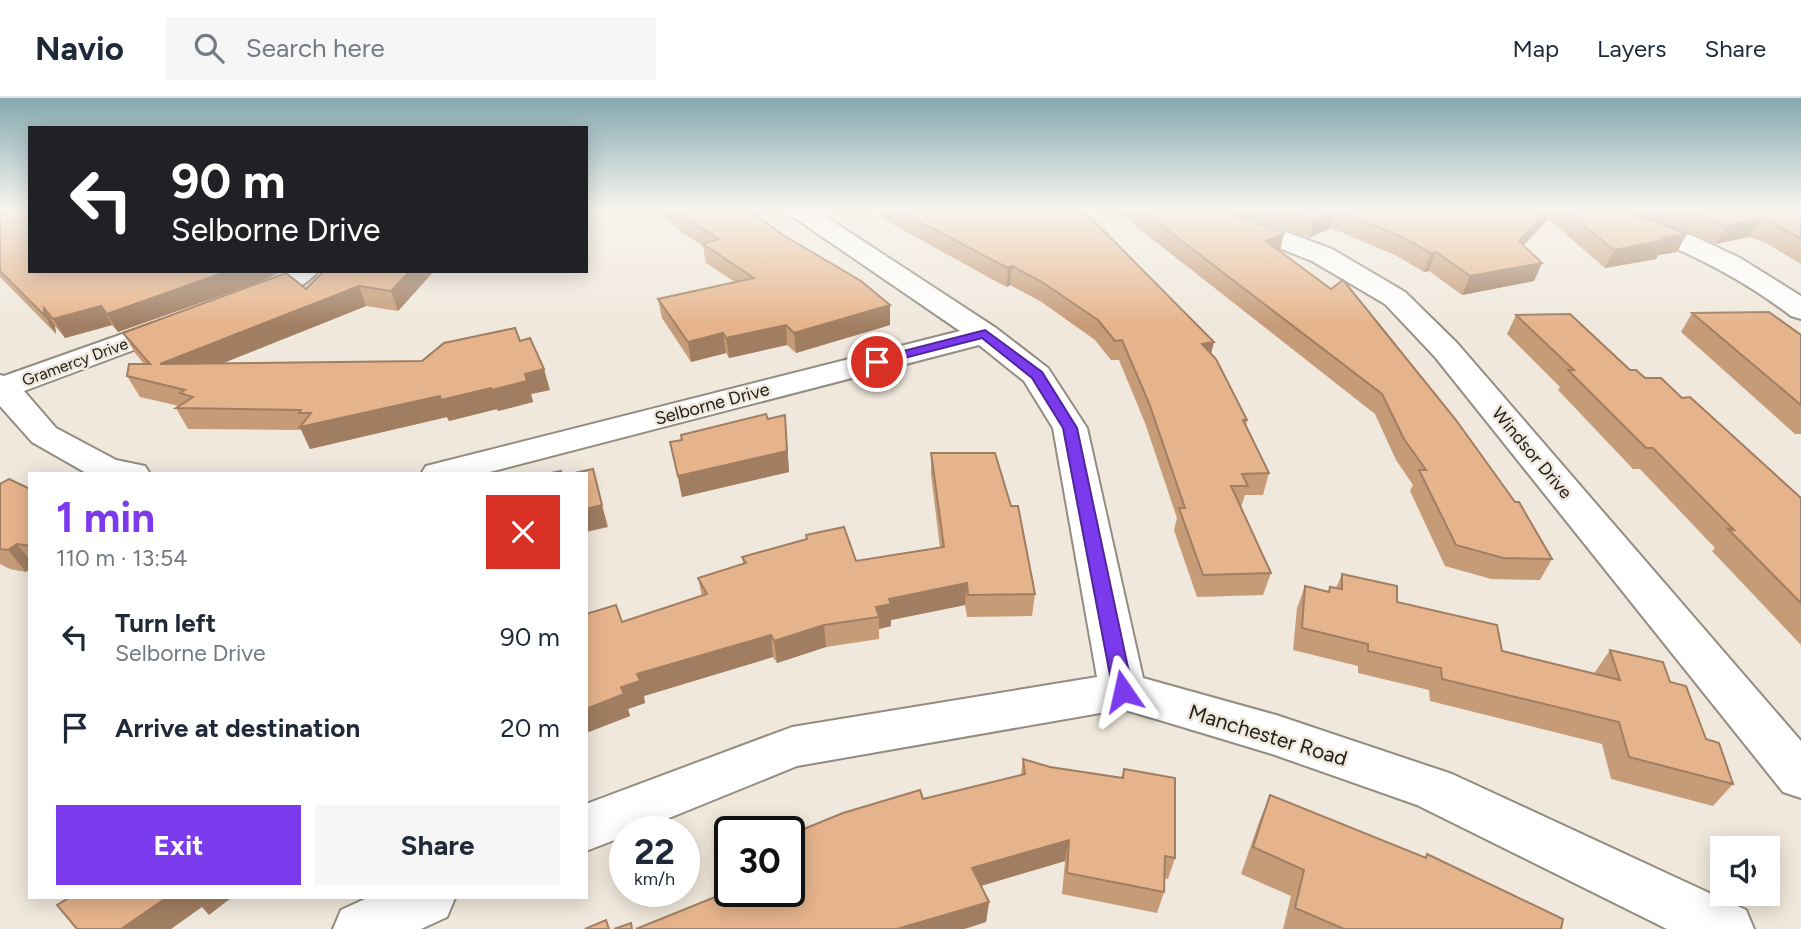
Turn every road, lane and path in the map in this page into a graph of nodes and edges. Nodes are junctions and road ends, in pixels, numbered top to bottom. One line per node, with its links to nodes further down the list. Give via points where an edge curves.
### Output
1 (856, 248): 6 (street)
2 (1303, 248): 11 (street, Windsor Drive, via 1395,298 1446,351)
3 (1698, 248): 5 (street)
4 (301, 273): 7 (street, Gramercy Drive, via 273,289)
5 (1801, 310)
6 (985, 334): 9 (street, Selborne Drive); 10 (street, via 1037,375 1070,428)
7 (1, 387): 8 (street, via 44,435 106,469)
8 (122, 472)
9 (447, 472)
10 (1123, 691): 12 (street, Manchester Road, via 792,747); 15 (street, Manchester Road, via 1276,735 1434,789)
11 (1801, 777)
12 (588, 827)
13 (425, 899): 14 (street)
14 (361, 929)
15 (1726, 929)

